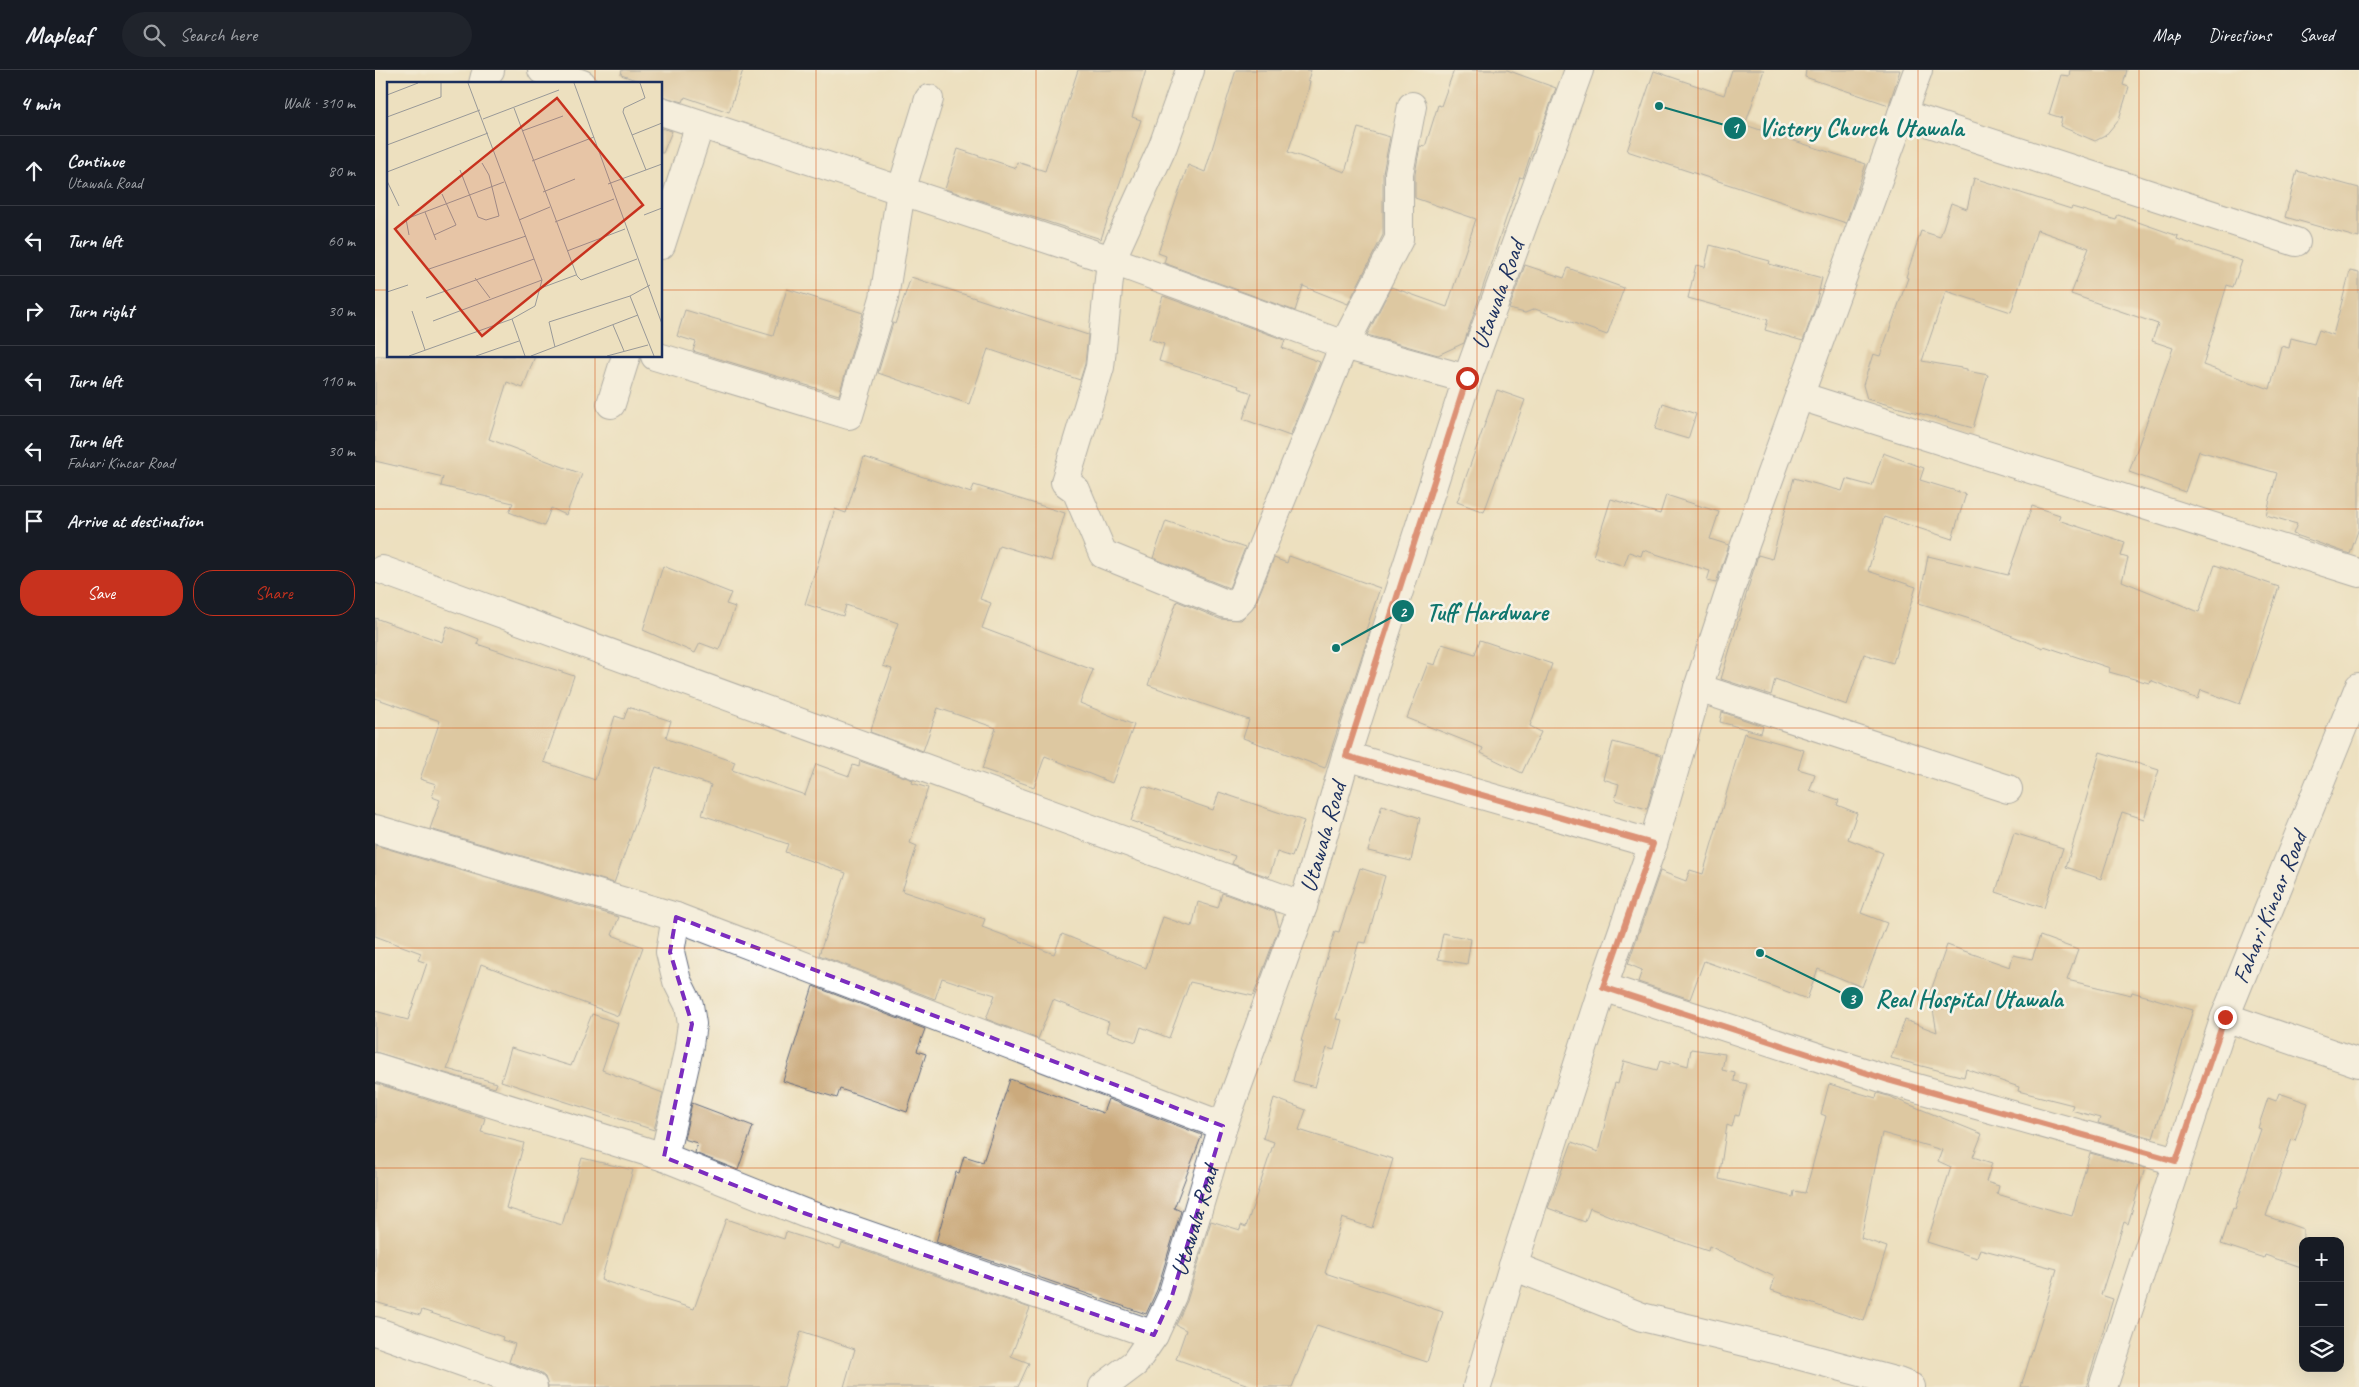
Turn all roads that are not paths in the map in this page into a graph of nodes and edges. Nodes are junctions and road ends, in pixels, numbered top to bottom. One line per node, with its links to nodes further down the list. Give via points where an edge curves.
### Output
1 (489, 70): 6 (street)
2 (543, 70): 7 (street)
3 (1190, 70): 16 (street, via 1163,146)
4 (1579, 70): 20 (street, Utawala Road)
5 (1918, 70): 11 (street)
6 (484, 82)
7 (576, 82)
8 (929, 99): 13 (street)
9 (1412, 106): 17 (street, via 1399,173 1399,239)
10 (663, 113): 12 (street)
11 (1903, 114): 15 (street); 21 (street)
12 (700, 124): 13 (street); 14 (street)
13 (901, 191): 16 (street); 19 (street, via 884,298 849,415)
14 (663, 239)
15 (2296, 242)
16 (1111, 260): 17 (street); 17 (street, via 1100,368 1065,482 1076,490 1103,554 1226,604 1235,605 1241,599)
17 (1344, 345): 20 (street)
18 (625, 358): 22 (street)
19 (662, 358)
20 (1467, 378): 27 (street, Utawala Road)
21 (1800, 396): 24 (street); 26 (street, via 1746,542)
22 (611, 404)
23 (382, 570): 31 (street)
24 (2359, 573)
25 (2359, 686): 34 (street, Fahari Kincar Road)
26 (1698, 688): 28 (street); 30 (street)
27 (1346, 756): 30 (street); 31 (street, Utawala Road)
28 (2008, 789)
29 (375, 829): 32 (street)
30 (1653, 844): 33 (street)
31 (1303, 906): 37 (street, Utawala Road)
32 (676, 917): 37 (street); 38 (street, via 670,952 692,1024)
33 (1603, 987): 39 (street, via 1888,1080); 40 (street)
34 (2225, 1017): 35 (street); 39 (street, Fahari Kincar Road)
35 (2359, 1063)
36 (375, 1067): 38 (street)
37 (1223, 1126): 42 (street, Utawala Road, via 1172,1296)
38 (664, 1157): 42 (street, via 804,1213)
39 (2176, 1161): 47 (street, Fahari Kincar Road)
40 (1513, 1266): 45 (street); 46 (street, via 1642,1318 1786,1352)
41 (375, 1331): 43 (street)
42 (1154, 1335): 44 (street, Utawala Road, via 1135,1363)
43 (533, 1387)
44 (1105, 1387)
45 (1477, 1387)
46 (1911, 1387)
47 (2103, 1387)

